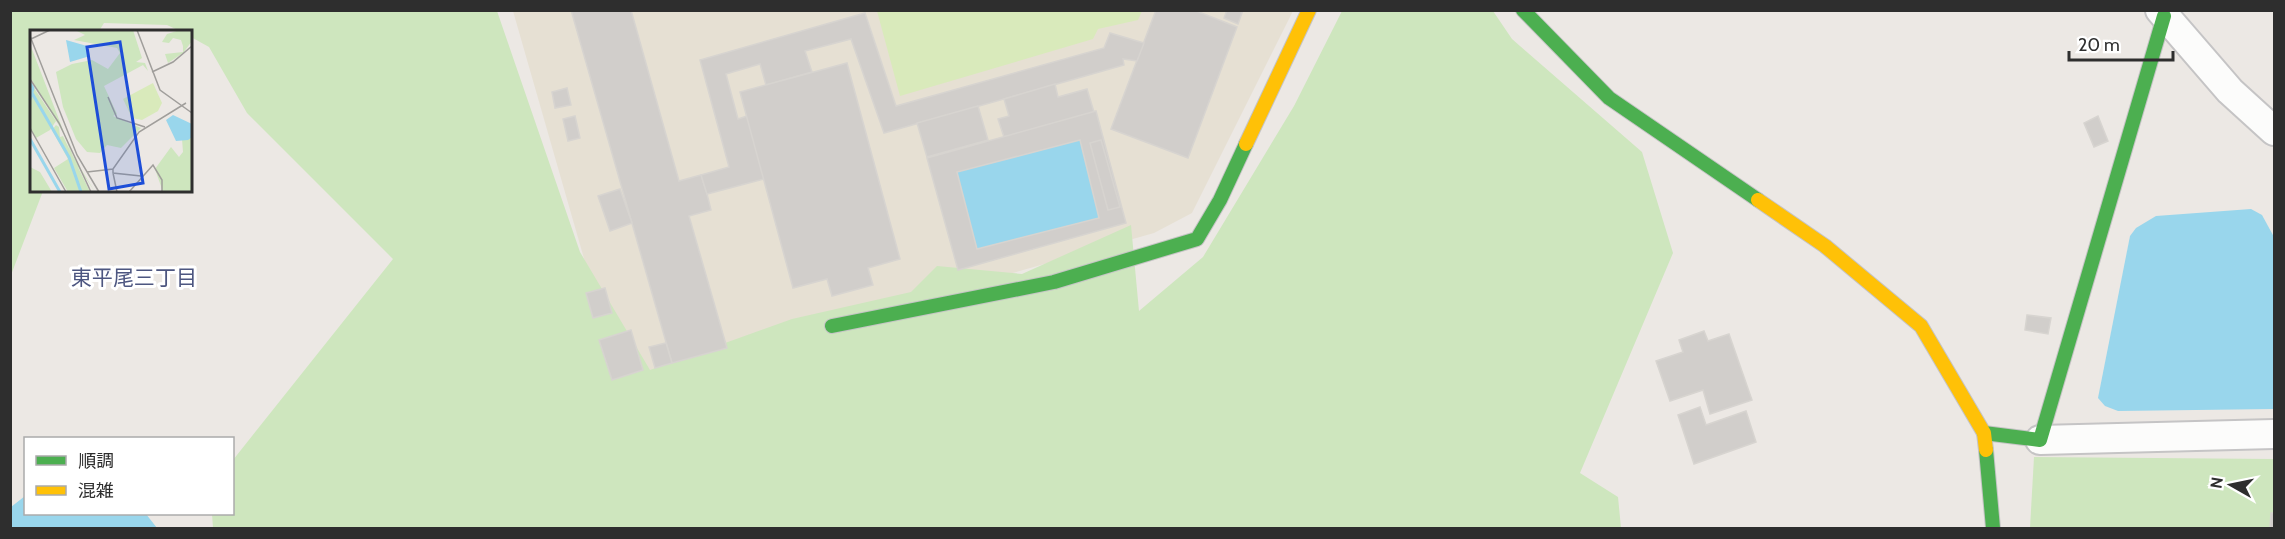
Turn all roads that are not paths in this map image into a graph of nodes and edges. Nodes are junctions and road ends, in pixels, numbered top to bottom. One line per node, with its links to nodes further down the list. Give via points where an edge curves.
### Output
1 (1310, 10): 5 (street, via 1220,200 1197,238 1054,282)
2 (1523, 10): 6 (street, via 1609,98 1825,246 1921,326)
3 (2162, 13): 4 (street, via 2230,91); 8 (street)
4 (2274, 131)
5 (832, 326)
6 (1984, 433): 8 (street); 9 (street)
7 (2274, 434): 8 (street)
8 (2040, 440)
9 (1993, 528)

